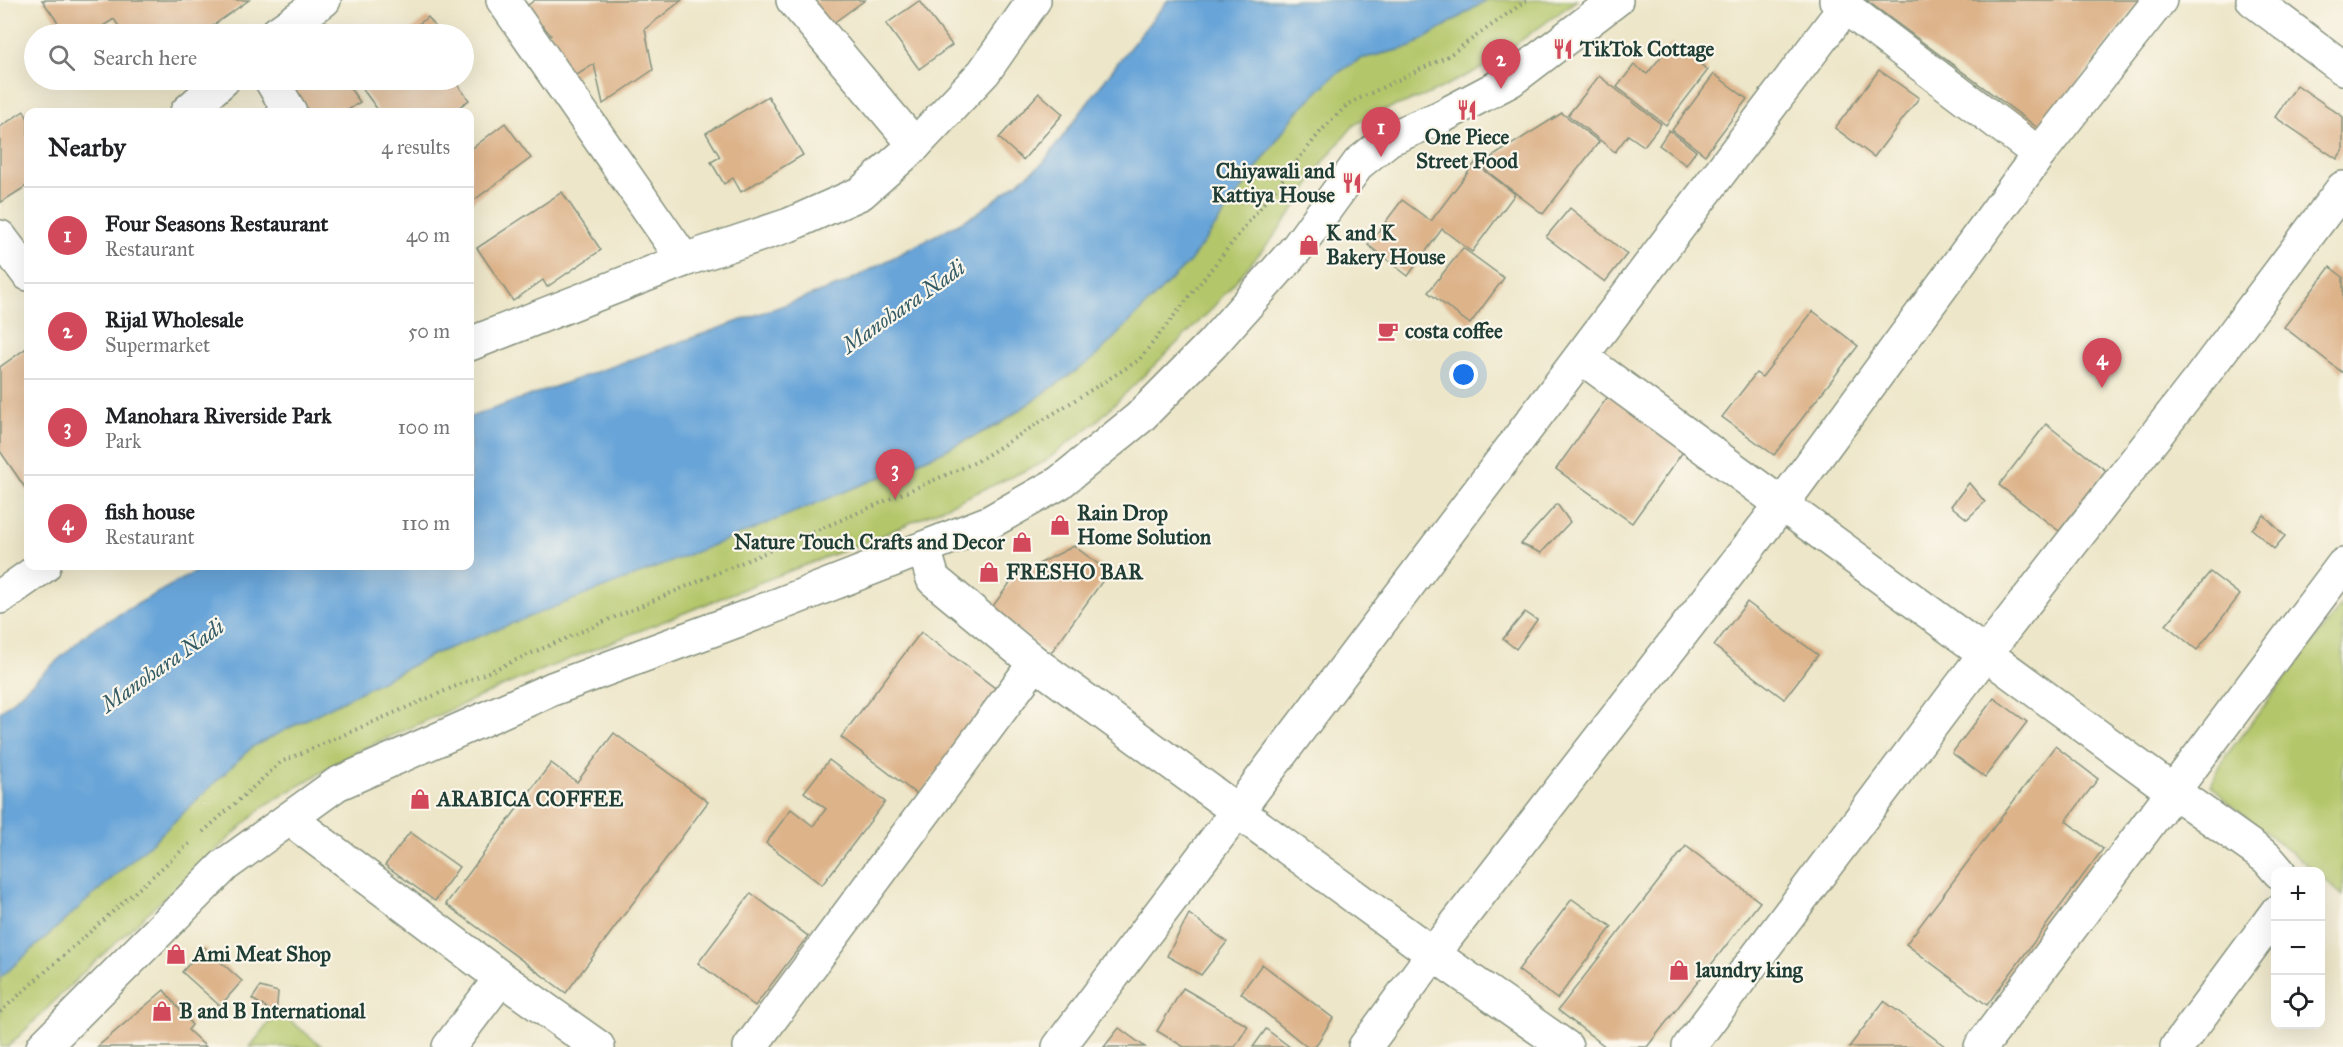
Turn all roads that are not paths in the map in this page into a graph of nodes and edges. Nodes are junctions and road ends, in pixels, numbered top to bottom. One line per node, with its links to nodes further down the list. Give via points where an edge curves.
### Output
1 (324, 0): 9 (street)
2 (503, 0): 19 (street)
3 (792, 0): 15 (street)
4 (1034, 0): 15 (street, via 984,72)
5 (1616, 0): 24 (street, via 1511,80 1389,139 1359,163 1297,248 1212,344 1139,418 1059,483 990,522)
6 (2160, 0): 16 (street)
7 (2253, 0): 10 (street)
8 (1840, 3): 16 (street); 22 (street)
9 (290, 24)
10 (2343, 68)
11 (212, 90): 13 (street)
12 (277, 90): 14 (street)
13 (192, 108)
14 (288, 108)
15 (915, 145): 19 (street, via 861,193 789,225)
16 (2039, 154): 23 (street)
17 (2343, 188): 28 (street, via 2199,380)
18 (0, 237): 20 (street)
19 (684, 260): 21 (street)
20 (24, 269)
21 (474, 342)
22 (1581, 357): 23 (street); 31 (street)
23 (1782, 504): 28 (street); 35 (street)
24 (924, 548): 29 (street, via 933,579); 32 (street, via 552,689 337,784)
25 (2343, 565): 30 (street)
26 (38, 570): 27 (street)
27 (0, 597)
28 (1984, 654): 30 (street); 44 (street)
29 (1035, 663): 31 (street); 40 (street)
30 (2174, 792): 33 (street); 45 (street)
31 (1238, 812): 35 (street); 41 (street)
32 (290, 819): 36 (street); 37 (street, via 225,865)
33 (2275, 867)
34 (2271, 920): 46 (street)
35 (1433, 954): 42 (street); 43 (street)
36 (501, 978): 38 (street); 39 (street)
37 (44, 1047)
38 (449, 1047)
39 (598, 1047)
40 (750, 1047)
41 (1059, 1047)
42 (1365, 1047)
43 (1566, 1047)
44 (1689, 1047)
45 (1981, 1047)
46 (2177, 1047)

